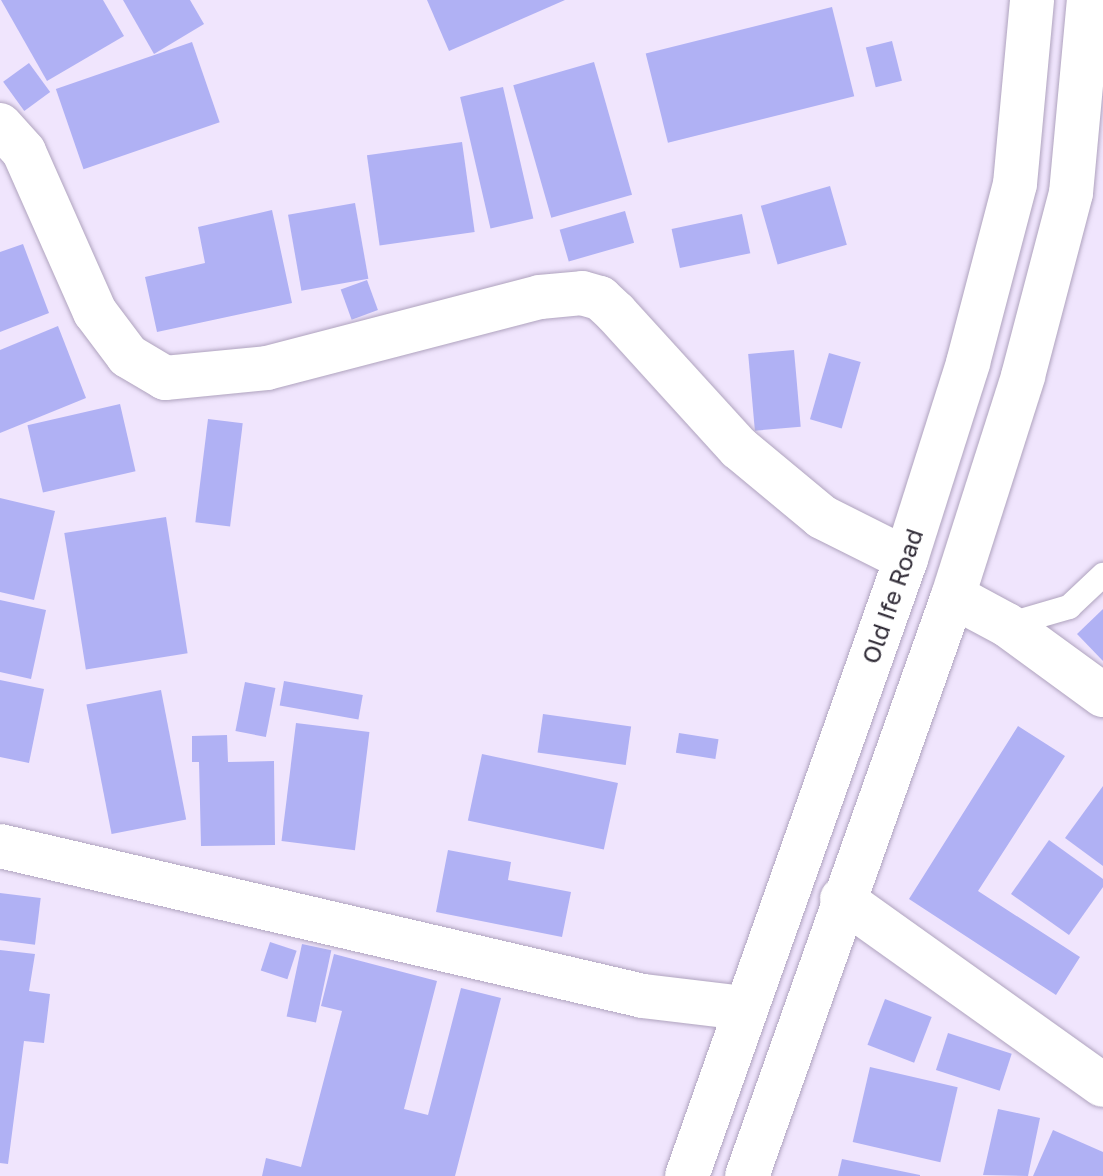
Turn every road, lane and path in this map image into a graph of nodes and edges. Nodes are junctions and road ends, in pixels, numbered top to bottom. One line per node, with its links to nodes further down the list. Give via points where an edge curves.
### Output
1 (1032, 0): 5 (main road, Old Ife Road, via 1015,184 968,363)
2 (1089, 0): 3 (main road)
3 (1093, 104): 7 (main road, via 1023,376)
4 (0, 125): 5 (main road, via 24,152 95,312 128,356 165,378 267,368 540,297 582,293 600,298 739,448 822,517)
5 (906, 559): 12 (main road, Old Ife Road)
6 (1103, 575): 8 (lane, via 1069,607)
7 (953, 596): 8 (main road); 11 (main road)
8 (1007, 625): 9 (main road)
9 (1103, 695)
10 (0, 846): 12 (main road, via 643,996)
11 (842, 899): 13 (main road); 15 (main road)
12 (743, 1008): 14 (main road, Old Ife Road)
13 (1103, 1085)
14 (687, 1176)
15 (747, 1176)

